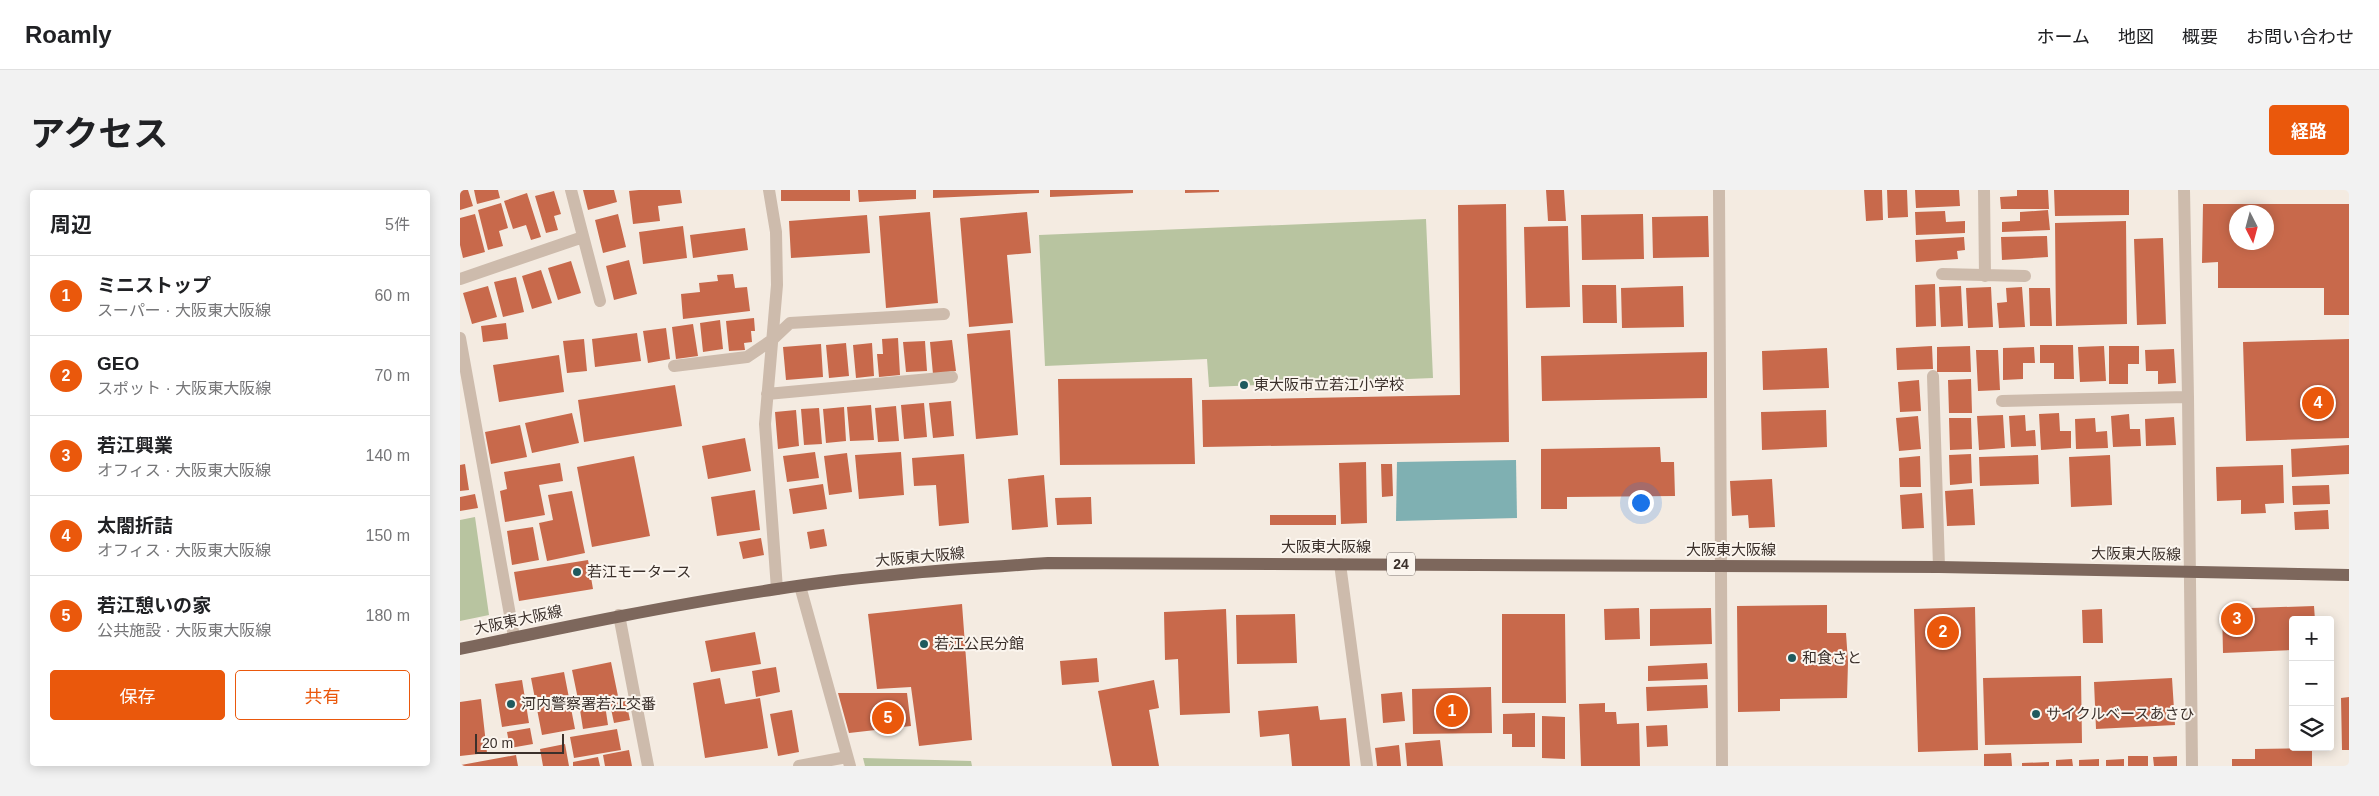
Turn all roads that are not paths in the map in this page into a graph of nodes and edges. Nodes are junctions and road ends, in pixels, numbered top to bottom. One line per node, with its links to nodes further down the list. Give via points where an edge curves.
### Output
1 (571, 190): 6 (street)
2 (768, 190): 14 (street, via 776,232 777,285)
3 (1719, 190): 23 (street)
4 (1984, 190): 8 (street)
5 (2184, 190): 19 (street)
6 (583, 237): 10 (street); 11 (street)
7 (1942, 274): 8 (street)
8 (1985, 276): 9 (street)
9 (2025, 276)
10 (460, 279)
11 (600, 301)
12 (944, 314): 14 (street, via 790,323)
13 (460, 338): 21 (street)
14 (772, 340): 15 (street, via 747,357); 18 (street)
15 (674, 366)
16 (1933, 376): 24 (street)
17 (952, 377): 18 (street)
18 (768, 394): 28 (street, via 765,424)
19 (2188, 397): 20 (street); 25 (street)
20 (2002, 401)
21 (466, 404): 30 (street)
22 (1340, 564): 23 (main road, 大阪東大阪線 / 24); 27 (main road, 大阪東大阪線 / 24, via 1048,563 922,572); 35 (street)
23 (1721, 567): 24 (main road, 大阪東大阪線 / 24); 36 (street)
24 (1939, 567): 25 (main road, 大阪東大阪線 / 24)
25 (2190, 571): 26 (main road, 大阪東大阪線 / 24); 37 (street)
26 (2349, 575)
27 (800, 586): 28 (main road, 大阪東大阪線 / 24); 32 (street)
28 (777, 589): 29 (main road, 大阪東大阪線 / 24)
29 (619, 616): 30 (main road, 大阪東大阪線 / 24); 33 (street)
30 (514, 638): 31 (main road, 大阪東大阪線 / 24)
31 (460, 648)
32 (849, 761): 34 (street)
33 (648, 766)
34 (799, 766)
35 (1367, 766)
36 (1722, 766)
37 (2192, 766)

